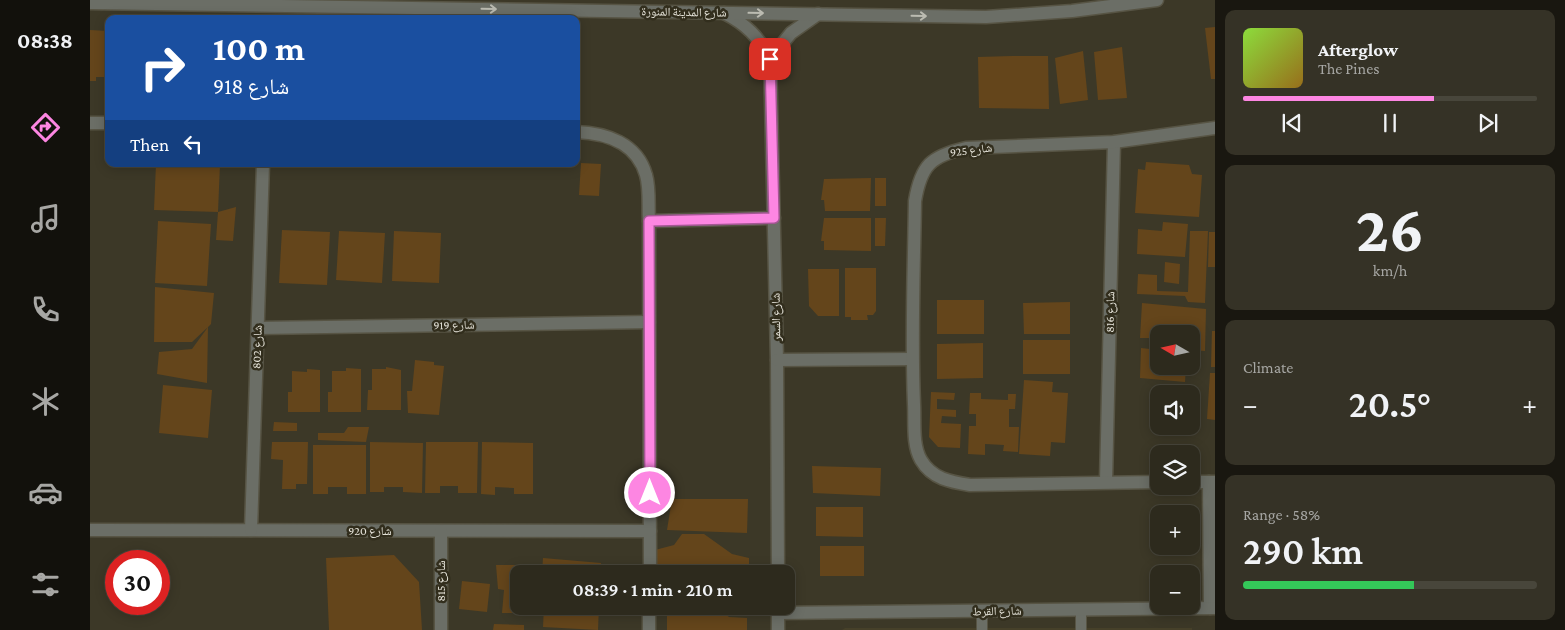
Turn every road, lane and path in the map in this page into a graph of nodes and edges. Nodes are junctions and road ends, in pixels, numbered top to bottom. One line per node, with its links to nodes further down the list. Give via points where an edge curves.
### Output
1 (1158, 0): 4 (street, شارع المدينة المنورة, one-way to 1, via 986,17)
2 (90, 3): 3 (street, شارع المدينة المنورة, one-way to 3)
3 (724, 13): 4 (street, شارع المدينة المنورة, one-way to 4); 5 (street, شارع السمر, via 752,31)
4 (818, 14): 5 (street, via 790,33)
5 (770, 59): 12 (street, شارع السمر)
6 (90, 123): 7 (street)
7 (105, 123)
8 (1215, 128): 10 (street, شارع 925)
9 (580, 132): 13 (street, via 612,138 628,146 640,160 647,176)
10 (1114, 142): 16 (street, شارع 925, via 966,148 944,153 928,164 918,182 915,201); 18 (street, شارع 816)
11 (264, 167): 15 (street, شارع 802)
12 (774, 218): 13 (street); 17 (street, شارع السمر)
13 (649, 221): 14 (street)
14 (649, 322): 15 (street, شارع 919); 24 (street)
15 (258, 328): 22 (street, شارع 802)
16 (912, 359): 17 (street); 18 (street, شارع 925, via 916,441 921,460 932,474 970,485)
17 (777, 360): 26 (street, شارع السمر)
18 (1106, 481): 19 (street, شارع 925)
19 (1150, 482)
20 (1212, 482): 27 (street)
21 (90, 530): 22 (street, شارع 920)
22 (250, 530): 23 (street, شارع 920)
23 (441, 531): 24 (street, شارع 920); 33 (street, شارع 815)
24 (650, 531): 25 (street)
25 (650, 565)
26 (778, 565)
27 (1213, 608): 29 (street, شارع القرط)
28 (795, 610): 30 (street, شارع القرط)
29 (1081, 610): 30 (street, شارع القرط); 37 (lane)
30 (982, 611): 36 (lane)
31 (649, 615): 34 (street)
32 (778, 615): 35 (street)
33 (441, 630)
34 (649, 630)
35 (778, 630)
36 (982, 630)
37 (1081, 630)

